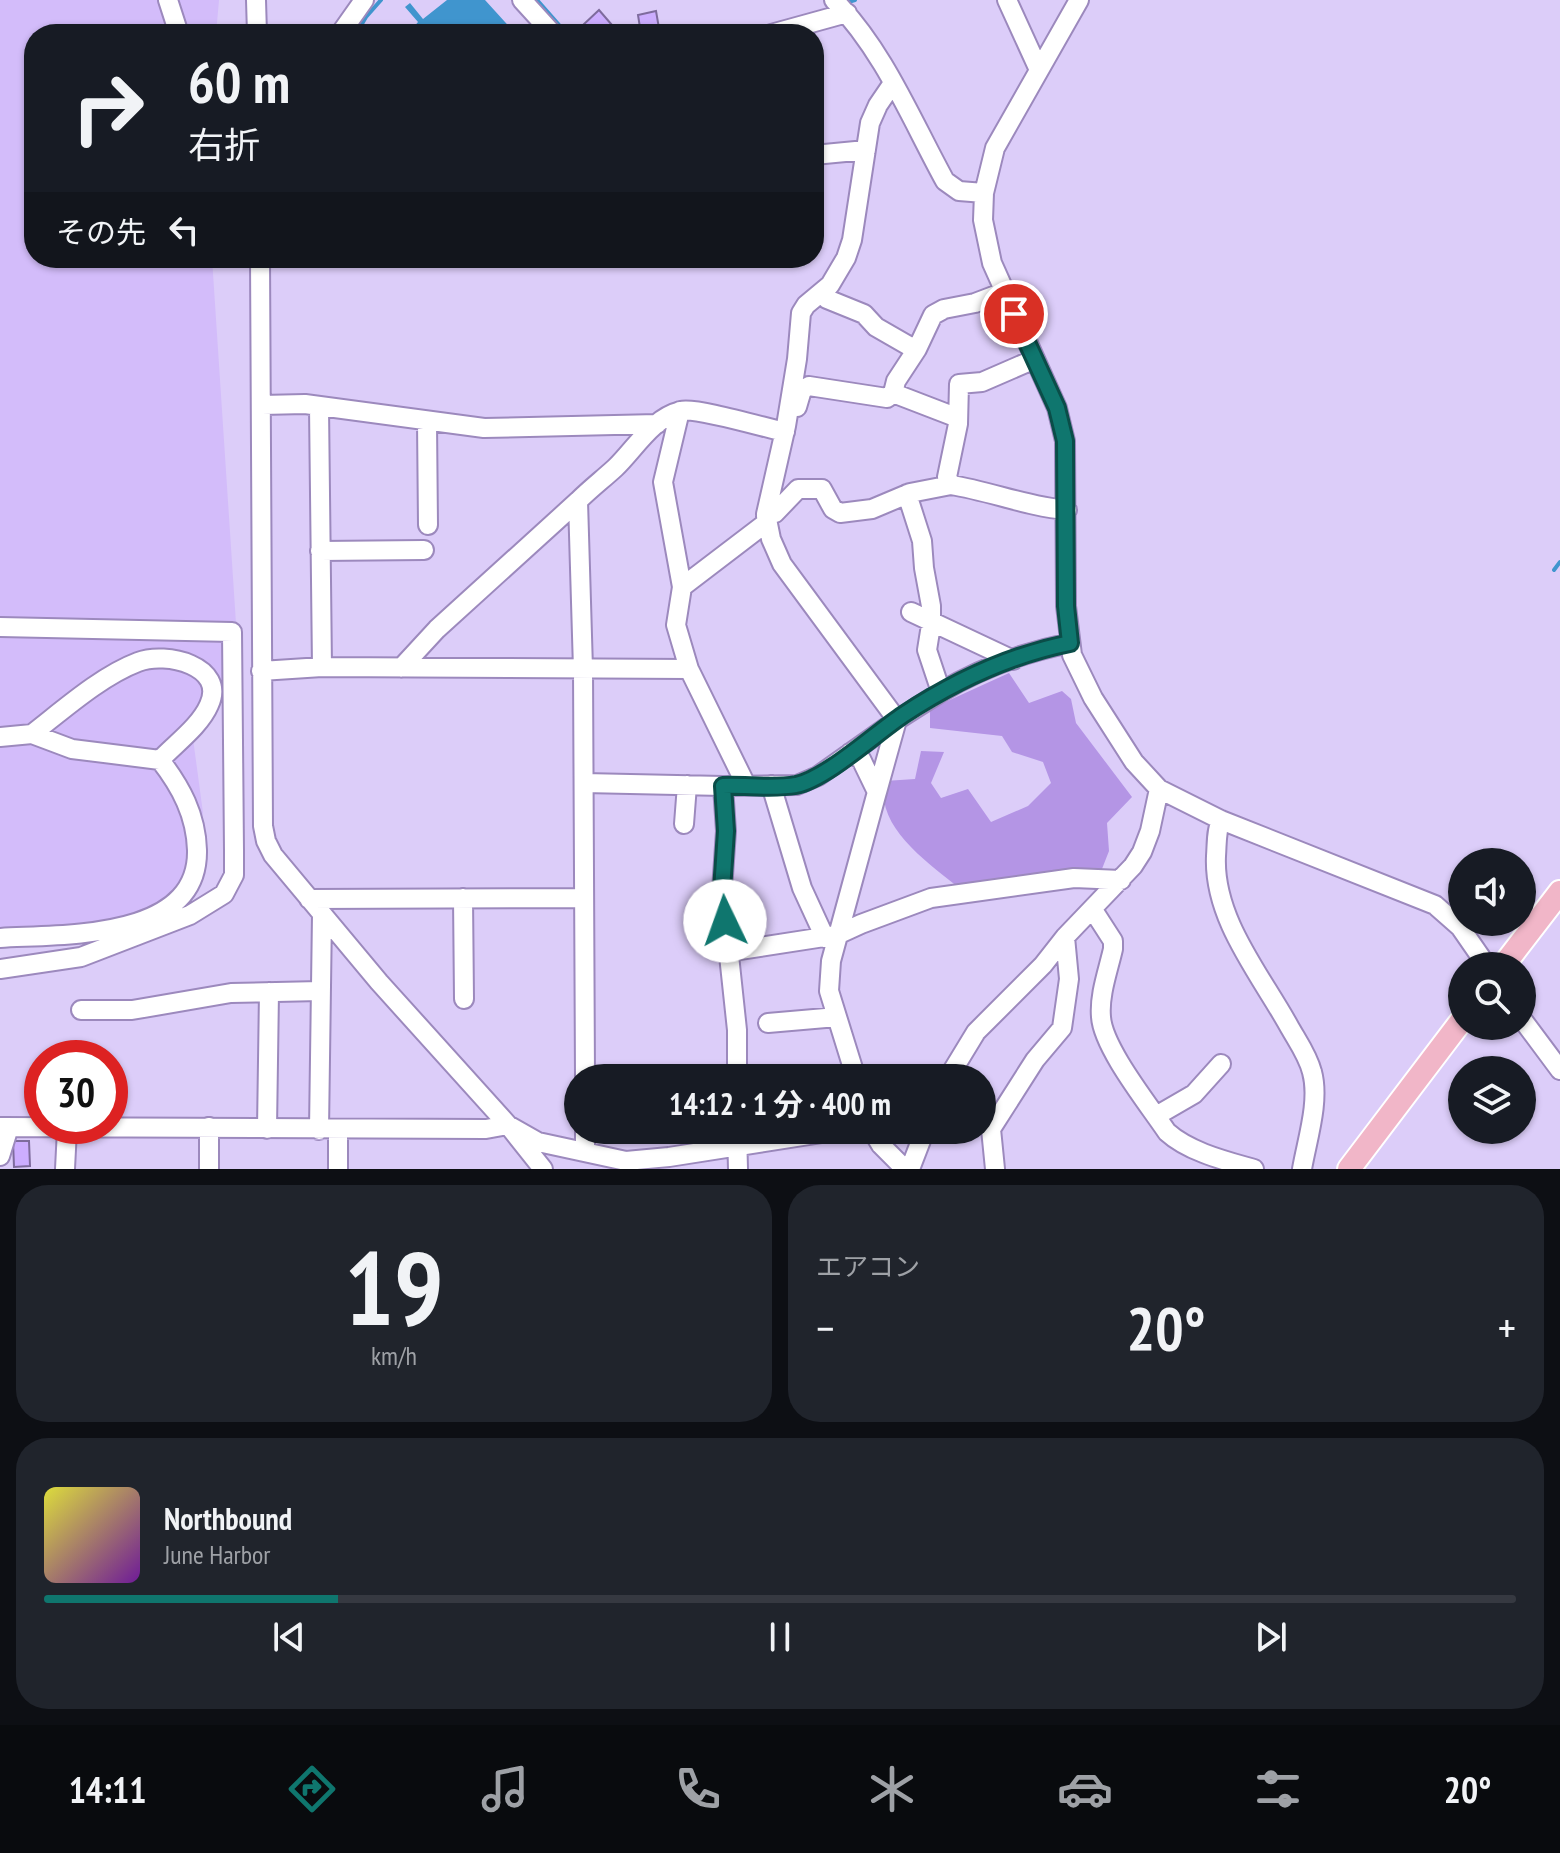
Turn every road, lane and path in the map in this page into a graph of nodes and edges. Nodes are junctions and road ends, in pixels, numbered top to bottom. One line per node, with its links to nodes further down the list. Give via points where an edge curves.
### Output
1 (168, 0): 8 (street)
2 (256, 0): 9 (street)
3 (364, 0): 10 (street)
4 (522, 0): 11 (street)
5 (1007, 0): 13 (street)
6 (1079, 0): 13 (street)
7 (840, 6): 12 (street); 14 (street)
8 (176, 24)
9 (257, 24)
10 (347, 24)
11 (544, 24)
12 (796, 24)
13 (1039, 70): 17 (street, via 995,148)
14 (893, 83): 15 (street, via 870,123); 17 (street, via 945,181 959,191)
15 (866, 150): 16 (street); 20 (street, via 852,240)
16 (824, 154)
17 (984, 193): 19 (street, via 986,242)
18 (260, 268): 24 (street)
19 (1004, 292): 21 (street, via 937,311); 22 (street)
20 (821, 293): 21 (street, via 864,314); 30 (street, via 801,313)
21 (916, 350): 23 (street)
22 (1035, 359): 27 (street, via 982,382 959,384); 34 (street, via 1065,441)
23 (893, 393): 27 (street); 30 (street, via 887,398 805,387 793,422)
24 (262, 405): 25 (street); 49 (street)
25 (319, 407): 28 (street); 38 (street)
26 (680, 411): 29 (street); 30 (street); 39 (street, via 663,482)
27 (958, 418): 31 (street, via 947,470)
28 (427, 422): 29 (street, via 484,428); 36 (street)
29 (657, 424): 33 (street)
30 (785, 429): 35 (street)
31 (951, 485): 32 (street); 34 (street)
32 (907, 494): 35 (street, via 872,509 840,513 822,489 798,489); 41 (street, via 922,541)
33 (578, 501): 46 (street); 47 (street)
34 (1067, 510): 43 (street)
35 (766, 520): 39 (street); 51 (street, via 782,564)
36 (428, 525)
37 (424, 550): 38 (street)
38 (320, 551): 45 (street)
39 (682, 587): 48 (street, via 676,625)
40 (911, 612): 41 (street)
41 (931, 620): 44 (street); 50 (street, via 927,650)
42 (0, 627): 78 (street, via 232,632 234,835 229,885 224,894 190,915 81,957)
43 (1070, 643): 44 (street); 61 (street, via 1093,698 1134,762)
44 (1013, 660): 50 (street)
45 (322, 667): 46 (street); 49 (street)
46 (401, 668): 47 (street)
47 (583, 669): 48 (street); 56 (street)
48 (689, 669): 58 (street)
49 (261, 671): 69 (street, via 266,841)
50 (941, 692): 51 (street)
51 (897, 720): 54 (street); 62 (street)
52 (32, 734): 53 (street); 55 (street, via 72,749); 55 (street, via 88,690 138,662 171,658 197,667 213,691 209,706)
53 (0, 737)
54 (850, 753): 59 (street, via 797,785); 62 (street, via 861,759)
55 (160, 760): 74 (street, via 188,804 195,830 197,860 181,897 132,924 102,931)
56 (584, 783): 57 (street); 68 (street)
57 (687, 785): 60 (street); 64 (street)
58 (746, 785): 59 (street); 60 (street)
59 (771, 785): 72 (street, via 802,888)
60 (723, 786): 75 (street)
61 (1159, 789): 63 (street); 65 (street, via 1142,852)
62 (877, 792): 72 (street)
63 (1221, 820): 76 (street, via 1435,905); 117 (street, via 1218,888 1235,934 1312,1072 1314,1098)
64 (684, 824)
65 (1121, 880): 70 (street); 72 (street, via 1074,878 931,898)
66 (1560, 892): 77 (main road)
67 (463, 898): 68 (street); 69 (street); 81 (street)
68 (584, 898): 87 (street)
69 (309, 899): 71 (street)
70 (1093, 910): 73 (street); 93 (street, via 1113,941 1102,999 1105,1034)
71 (322, 915): 79 (street); 94 (street)
72 (831, 936): 75 (street); 83 (street, via 829,991)
73 (1065, 937): 90 (street, via 976,1032); 115 (street, via 1069,979 1062,1028 991,1129)
74 (0, 938)
75 (727, 952): 88 (street)
76 (1477, 952)
77 (1514, 952)
78 (0, 969)
79 (320, 991): 80 (street); 99 (street)
80 (269, 992): 82 (street, via 132,1010); 98 (street)
81 (464, 999)
82 (81, 1010)
83 (837, 1017): 84 (street); 89 (street)
84 (768, 1023)
85 (1448, 1038): 118 (main road)
86 (1536, 1038): 92 (street)
87 (585, 1064)
88 (737, 1064)
89 (852, 1064)
90 (957, 1064)
91 (1221, 1064): 93 (street, via 1194,1094)
92 (1560, 1070)
93 (1156, 1116): 116 (street, via 1175,1139)
94 (508, 1125): 100 (street); 107 (street, via 538,1142); 112 (street)
95 (5, 1127): 108 (street)
96 (209, 1127): 97 (street); 98 (street); 110 (street)
97 (128, 1128)
98 (267, 1129): 99 (street)
99 (319, 1130): 100 (street)
100 (338, 1130): 111 (street)
101 (66, 1144): 109 (street)
102 (585, 1144): 107 (street)
103 (713, 1144): 107 (street, via 669,1157 626,1161)
104 (737, 1144): 113 (street)
105 (880, 1144): 114 (street)
106 (919, 1144): 114 (street)
107 (585, 1152)
108 (0, 1156)
109 (65, 1169)
110 (209, 1169)
111 (338, 1169)
112 (543, 1169)
113 (738, 1169)
114 (908, 1169)
115 (995, 1169)
116 (1254, 1169)
117 (1302, 1169)
118 (1349, 1169)

